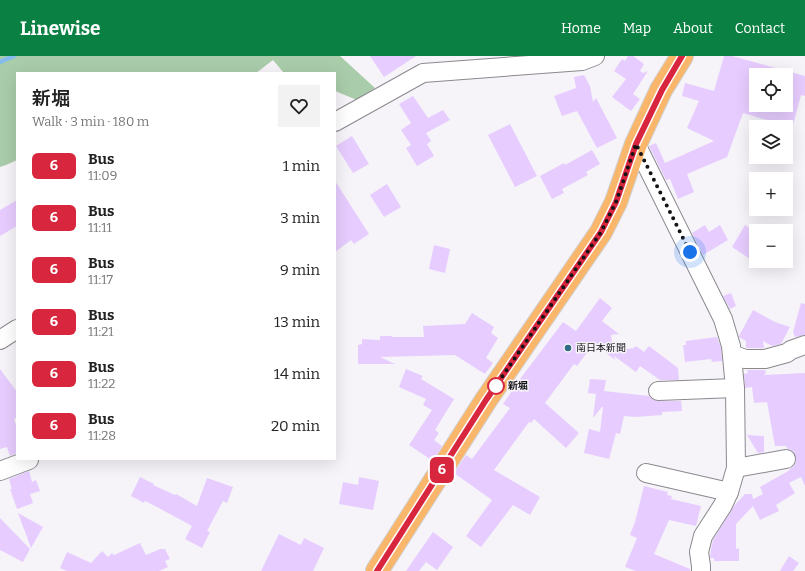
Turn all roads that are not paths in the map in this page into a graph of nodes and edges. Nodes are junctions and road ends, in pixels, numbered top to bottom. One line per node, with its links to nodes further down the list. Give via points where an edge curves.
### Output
1 (595, 56): 3 (street, via 582,61 423,74)
2 (682, 56): 4 (main road)
3 (336, 121)
4 (636, 144): 8 (street, via 723,319); 18 (main road, via 616,202 601,232 486,400)
5 (16, 330): 6 (street)
6 (0, 340)
7 (805, 344): 8 (street, via 787,353 765,359 745,359)
8 (732, 354): 9 (street)
9 (735, 388): 10 (street); 13 (street)
10 (658, 391)
11 (786, 458): 13 (street)
12 (29, 460): 14 (street)
13 (736, 468): 16 (street)
14 (0, 471)
15 (646, 473): 16 (street)
16 (729, 492): 17 (street, via 703,536 699,552)
17 (705, 569)
18 (377, 571)

